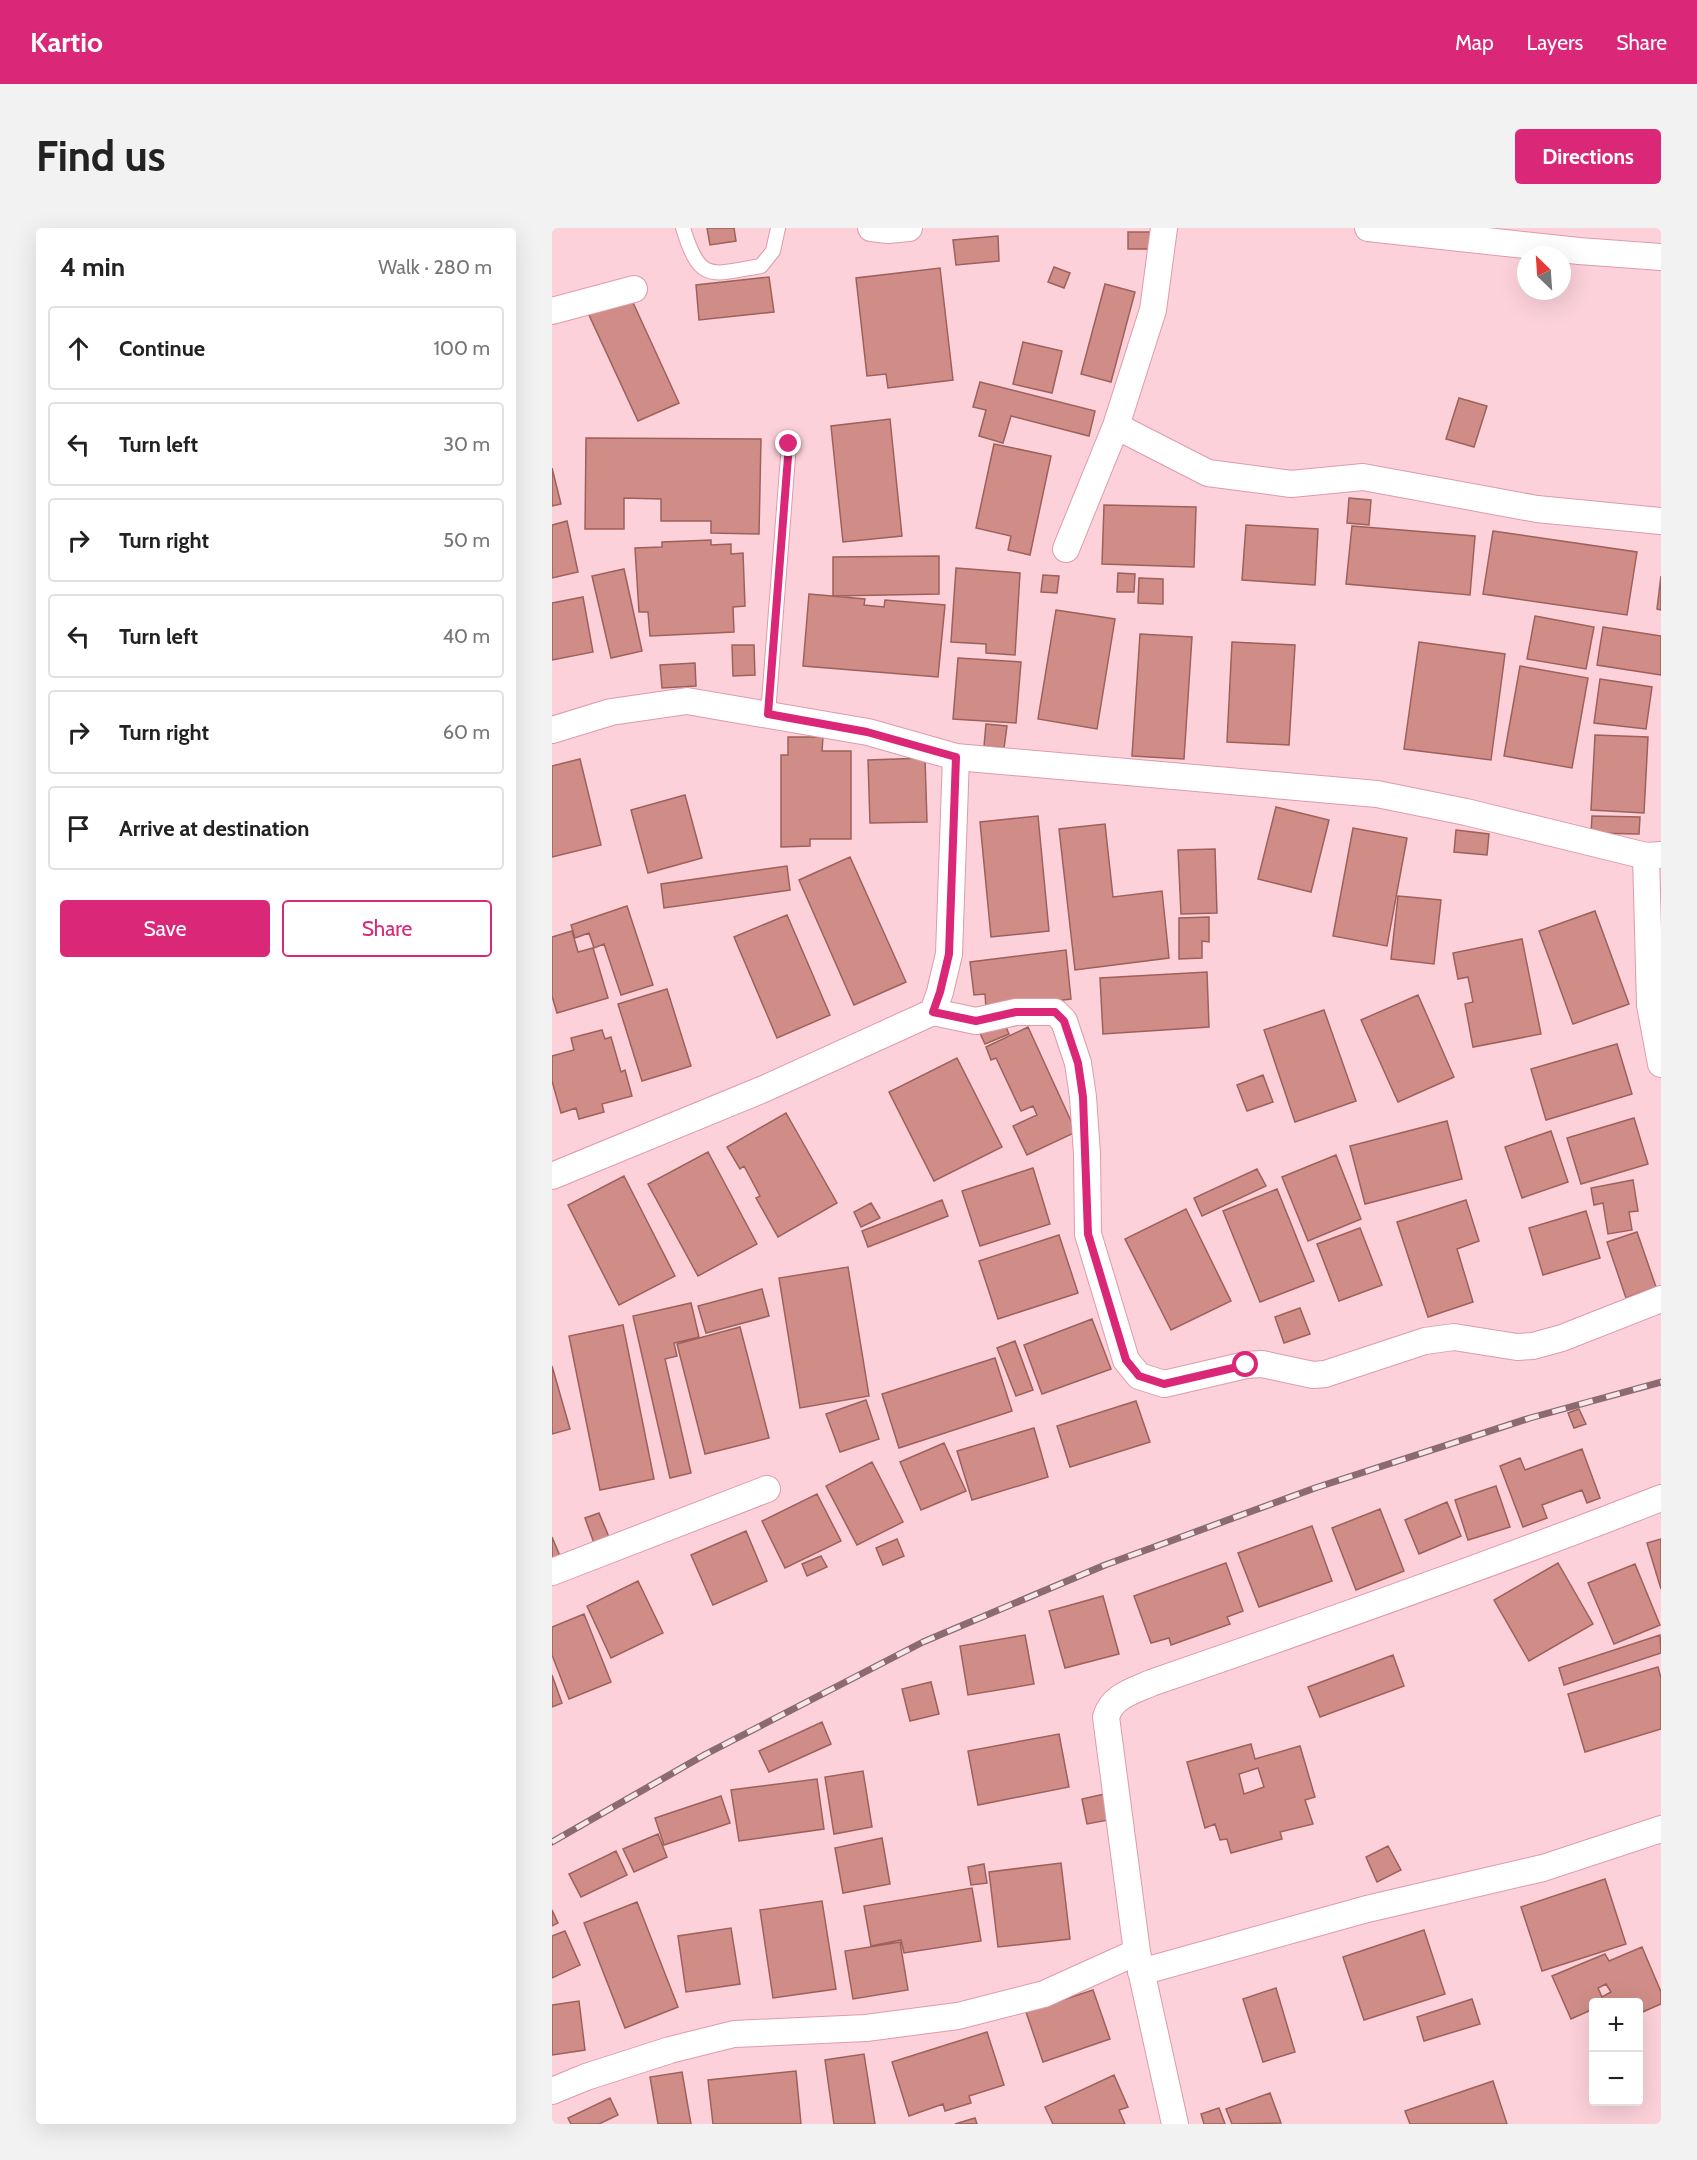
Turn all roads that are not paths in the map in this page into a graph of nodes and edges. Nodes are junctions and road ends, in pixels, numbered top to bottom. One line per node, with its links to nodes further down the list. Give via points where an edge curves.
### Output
1 (683, 228): 2 (lane, via 691,254 704,270 719,273 761,266 774,251)
2 (778, 228)
3 (872, 228): 4 (street)
4 (909, 228)
5 (1164, 228): 10 (street, via 1153,310)
6 (1368, 228): 7 (street)
7 (1661, 257)
8 (634, 289): 9 (street)
9 (552, 311)
10 (1116, 426): 12 (street, via 1208,473 1291,484 1363,477 1537,509); 13 (street)
11 (789, 444): 14 (lane)
12 (1661, 521)
13 (1066, 549)
14 (768, 714): 15 (street, via 687,701 610,712); 16 (street, via 867,732)
15 (552, 730)
16 (956, 757): 17 (street, via 1377,794); 18 (street, via 949,954)
17 (1653, 855): 19 (street, via 1650,1005)
18 (933, 1012): 20 (street, via 766,1088); 21 (street, via 976,1021 1016,1012 1055,1012 1064,1021 1078,1063 1083,1097 1088,1234 1126,1360 1139,1376 1164,1384 1262,1364 1325,1374 1425,1341 1454,1337 1533,1346)
19 (1661, 1064)
20 (552, 1176)
21 (1661, 1299)
22 (767, 1489): 24 (street)
23 (1661, 1498): 26 (street, via 1121,1696 1109,1707 1106,1717)
24 (552, 1572)
25 (1661, 1829): 26 (street, via 1543,1868)
26 (1139, 1962): 27 (street, via 1044,1994 958,2016 866,2028 734,2034 670,2050); 28 (street)
27 (552, 2091)
28 (1175, 2124)

